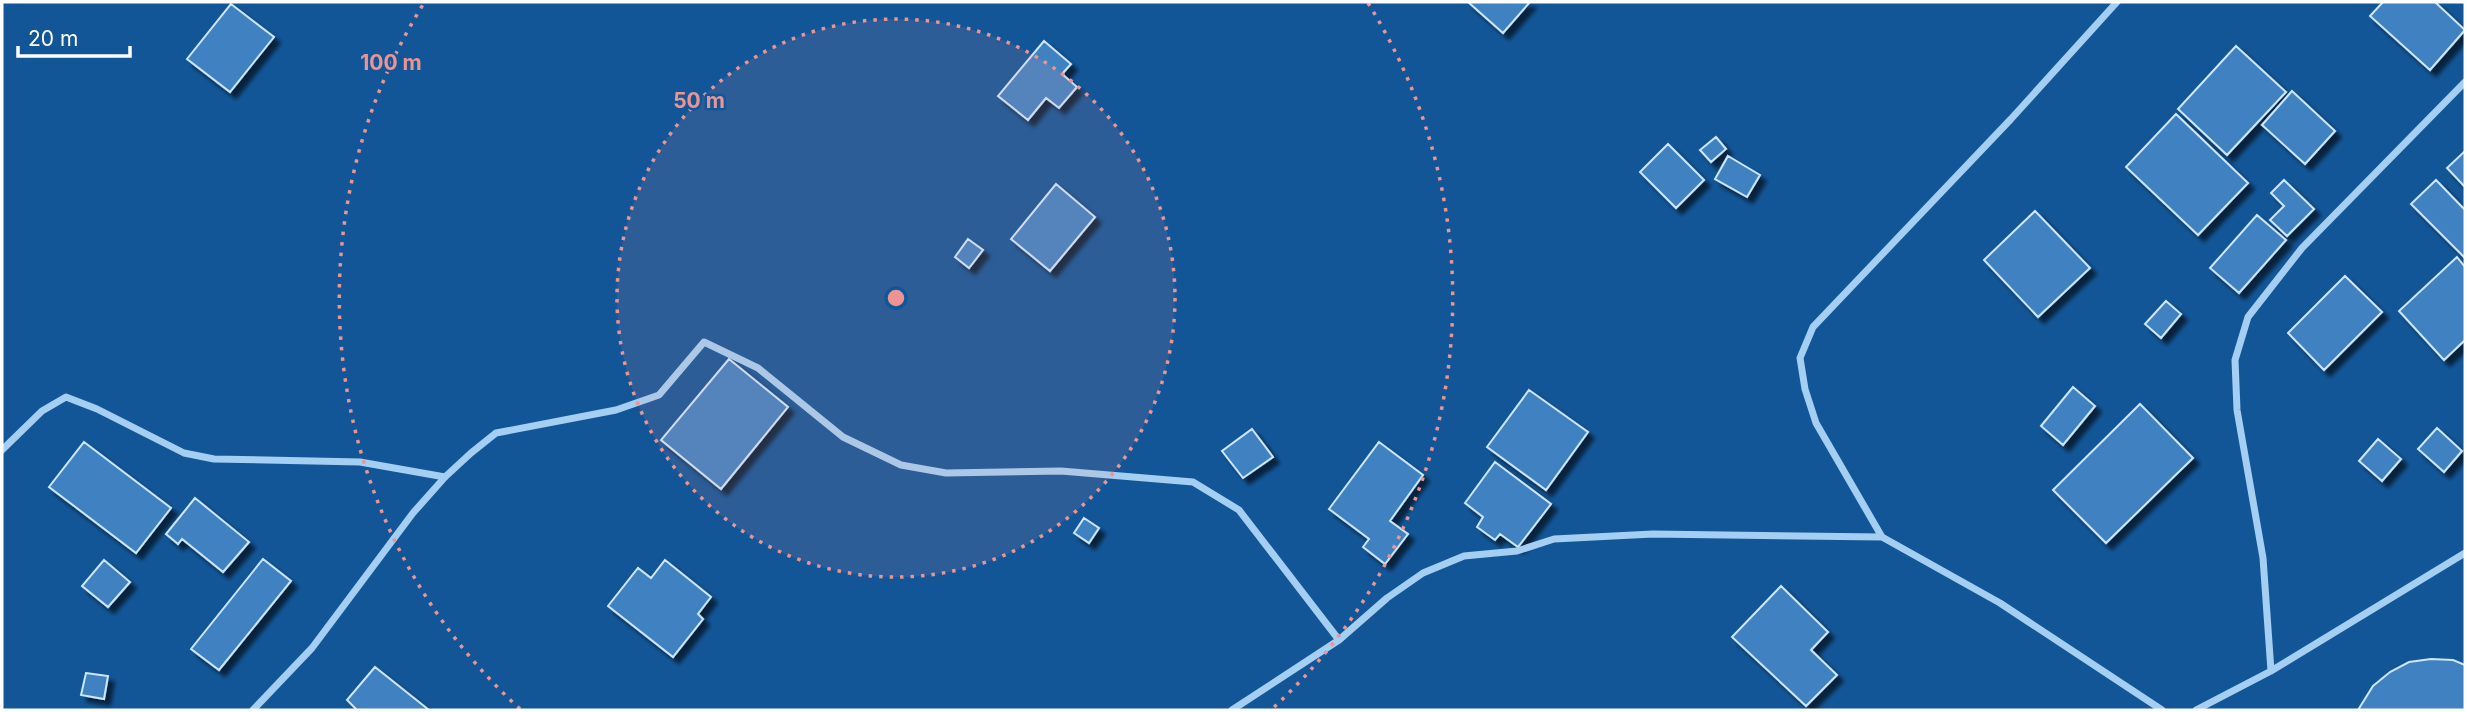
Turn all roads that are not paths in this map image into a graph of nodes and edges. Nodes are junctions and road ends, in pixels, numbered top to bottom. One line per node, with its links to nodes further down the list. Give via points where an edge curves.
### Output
1 (2117, 2): 5 (street, via 1813,327 1800,358 1816,424)
2 (2465, 82): 8 (street, via 2302,248 2248,317 2235,360 2237,410 2263,558)
3 (2, 450): 4 (street, via 42,411 66,397 184,453 215,459 360,462)
4 (445, 477): 7 (street, via 496,433 616,410 659,395 704,342 758,368 844,437 901,465 946,473 1061,471 1192,482 1239,510); 9 (street, via 312,648)
5 (1882, 537): 7 (street, via 1653,534 1554,539 1517,551 1464,556 1423,573); 11 (street, via 2000,603)
6 (2465, 553): 8 (street)
7 (1339, 640): 10 (street)
8 (2271, 671): 12 (street)
9 (253, 710)
10 (1232, 710)
11 (2162, 710)
12 (2196, 710)

